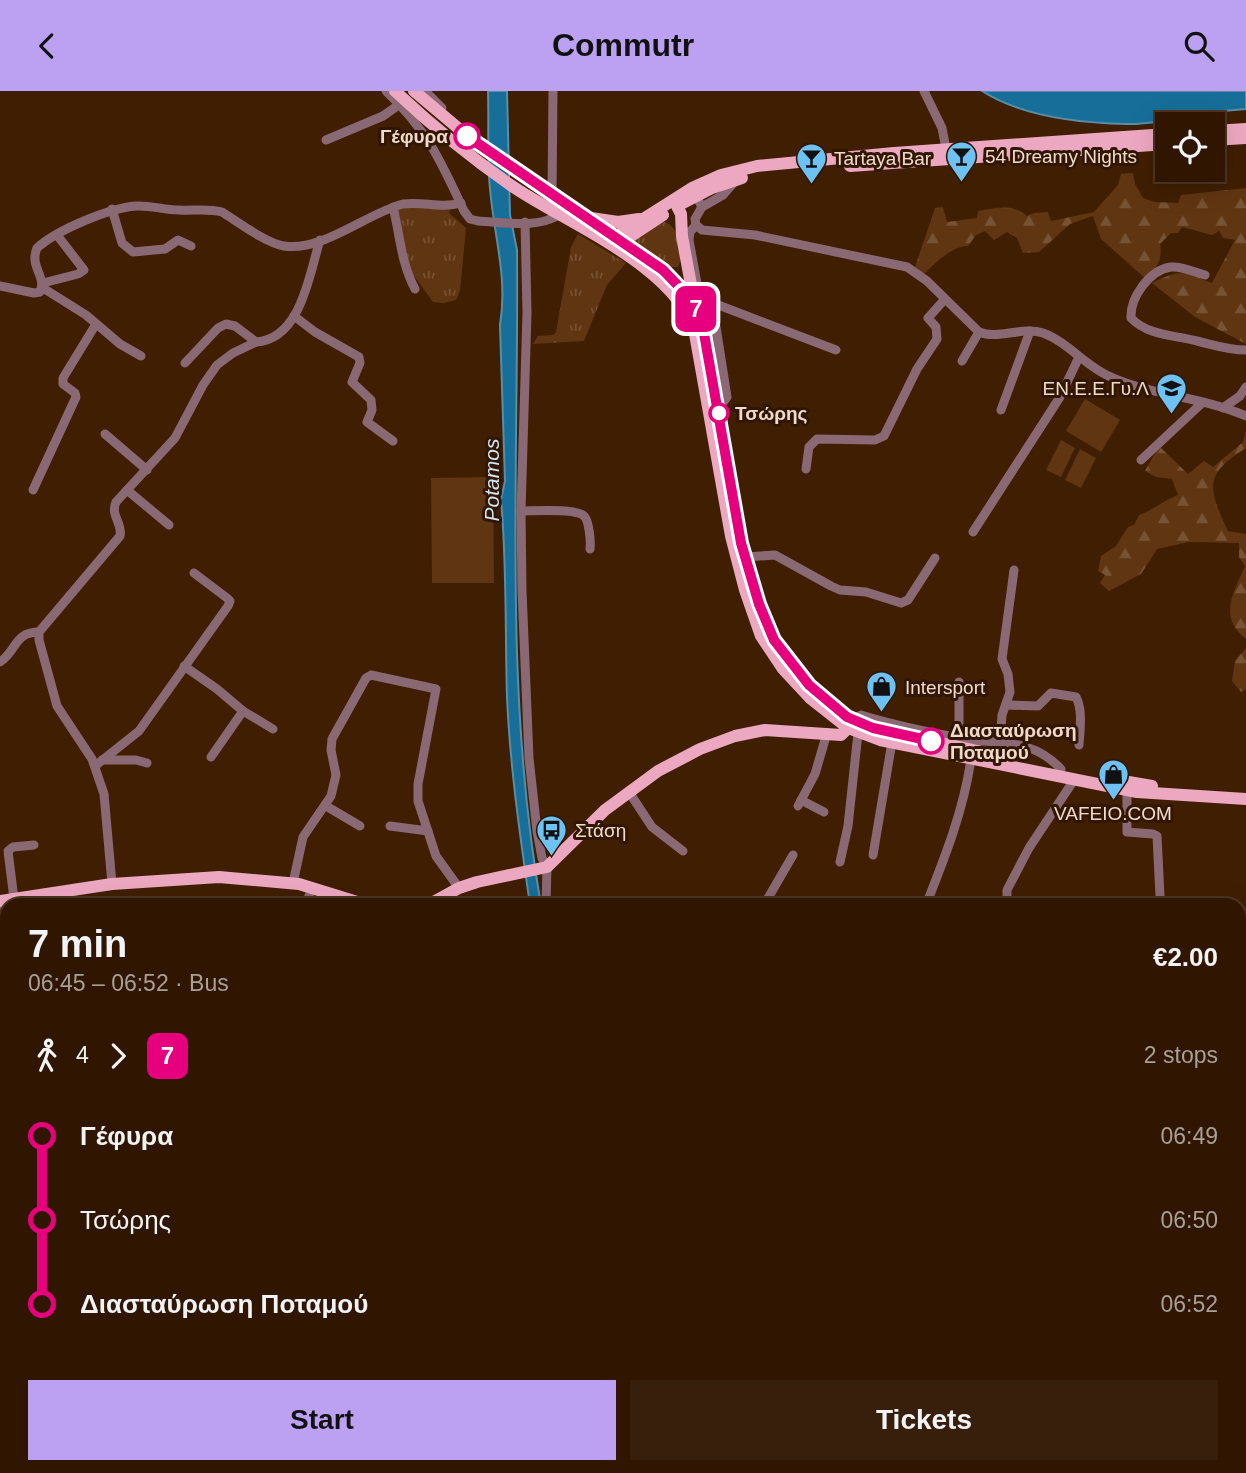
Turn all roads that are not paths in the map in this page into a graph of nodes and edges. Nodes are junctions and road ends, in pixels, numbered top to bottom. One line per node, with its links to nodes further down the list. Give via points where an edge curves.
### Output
1 (386, 91): 4 (street)
2 (553, 91): 13 (street)
3 (924, 91): 12 (street)
4 (410, 95): 10 (street, via 383,115); 13 (main road); 15 (street, via 414,118); 20 (main road, via 475,160)
5 (1246, 129): 6 (main road)
6 (1225, 130)
7 (1155, 135): 12 (main road)
8 (1246, 138): 9 (main road)
9 (1225, 139)
10 (326, 140)
11 (1155, 144): 12 (main road)
12 (944, 154): 14 (main road, via 786,170 736,179); 14 (main road, via 757,166 720,175)
13 (552, 196): 19 (main road)
14 (697, 197): 16 (main road); 23 (street)
15 (461, 204): 17 (street); 22 (street, via 470,219)
16 (670, 206): 21 (main road); 26 (main road); 28 (main road, via 681,215)
17 (393, 207): 25 (street); 33 (street, via 404,265)
18 (112, 209): 24 (street); 25 (street, via 214,209 283,246); 27 (street, via 122,243 133,252 165,249 178,240)
19 (585, 217): 21 (main road, via 608,222); 26 (main road)
20 (553, 218): 22 (street); 26 (main road)
21 (643, 218): 26 (main road)
22 (520, 222): 59 (street, via 527,313)
23 (696, 225): 34 (street, via 702,230 755,235 907,267); 35 (street, via 689,240)
24 (57, 235): 31 (street, via 35,251); 31 (street, via 83,271)
25 (320, 240): 36 (street)
26 (614, 242): 29 (main road); 73 (main road, via 663,282 690,317 731,536 757,627 771,653 810,698)
27 (191, 246)
28 (688, 265): 29 (main road, via 674,274); 35 (main road)
29 (663, 270): 35 (main road)
30 (1205, 275): 42 (street, via 1175,267 1159,271 1142,287 1130,318 1158,334)
31 (43, 285): 32 (street, via 34,293); 37 (street)
32 (0, 286)
33 (415, 289)
34 (945, 299): 39 (street); 55 (street, via 928,318 936,327 937,339 884,436 875,440 817,439 809,447)
35 (697, 301): 41 (street); 63 (main road)
36 (294, 316): 40 (street, via 275,337); 53 (street, via 359,357 352,382 372,400 367,422)
37 (96, 324): 43 (street); 57 (street, via 63,378 76,399)
38 (1030, 331): 39 (street); 44 (street, via 1045,334); 50 (street)
39 (979, 332): 45 (street)
40 (256, 342): 46 (street, via 226,324); 56 (street, via 217,365 174,438)
41 (836, 350)
42 (1246, 350)
43 (142, 356)
44 (1079, 357): 48 (street, via 1123,382); 61 (street, via 1060,397)
45 (961, 361)
46 (185, 363)
47 (1246, 387): 49 (street)
48 (1202, 403): 49 (street); 54 (street)
49 (1223, 408): 51 (street)
50 (1000, 410)
51 (1246, 416)
52 (105, 434): 56 (street)
53 (393, 442)
54 (1141, 460)
55 (806, 468)
56 (147, 470): 58 (street)
57 (33, 490)
58 (127, 490): 60 (street); 67 (street, via 113,510 121,529 119,538)
59 (521, 511): 62 (street, via 583,515); 101 (street, via 529,758)
60 (169, 524)
61 (973, 532)
62 (590, 549)
63 (745, 557): 64 (street, via 775,555 840,590 901,603 908,600); 73 (main road, via 779,649)
64 (935, 558)
65 (1014, 571): 71 (street, via 1002,659 1010,687)
66 (194, 573): 69 (street, via 227,597 229,604)
67 (39, 632): 68 (street, via 23,636); 83 (street, via 57,706)
68 (0, 661)
69 (184, 666): 72 (street); 83 (street, via 139,731)
70 (959, 682): 78 (street)
71 (1006, 705): 77 (street); 79 (street, via 1038,706 1051,693 1076,697)
72 (245, 712): 74 (street); 80 (street); 81 (street)
73 (851, 725): 75 (main road, via 844,735); 76 (main road); 100 (street, via 848,826)
74 (273, 729)
75 (827, 733): 89 (main road, via 769,730 735,736 676,760); 92 (street, via 816,774 800,803)
76 (894, 734): 78 (main road); 82 (main road); 99 (street)
77 (1000, 741): 78 (street); 85 (street, via 1040,752)
78 (959, 743): 85 (main road)
79 (1079, 745)
80 (225, 748)
81 (211, 757)
82 (971, 759): 86 (main road); 114 (street, via 967,788)
83 (98, 763): 84 (street); 103 (street)
84 (147, 763)
85 (1060, 769): 88 (main road, via 1156,786)
86 (1074, 780): 87 (main road); 115 (street, via 1029,848 1007,890)
87 (1127, 791): 90 (main road); 106 (street, via 1127,832 1157,836)
88 (1246, 791)
89 (629, 792): 97 (street, via 652,827); 101 (main road)
90 (1246, 799)
91 (326, 806): 93 (street); 95 (street, via 336,775 332,739 367,677 436,689 417,787); 102 (street, via 303,837)
92 (824, 812)
93 (360, 826)
94 (390, 826): 95 (street)
95 (428, 831): 105 (street, via 439,861)
96 (34, 845): 107 (street, via 8,851)
97 (683, 851)
98 (793, 855): 113 (street)
99 (873, 855)
100 (840, 862)
101 (542, 869): 105 (main road); 112 (street)
102 (293, 883): 103 (main road, via 219,877); 104 (main road)
103 (112, 884): 108 (main road)
104 (312, 887): 109 (street); 110 (main road)
105 (459, 888): 111 (main road)
106 (1160, 896)
107 (5, 898)
108 (18, 898)
109 (308, 898)
110 (346, 898)
111 (441, 898)
112 (545, 898)
113 (768, 898)
114 (929, 898)
115 (1008, 898)

